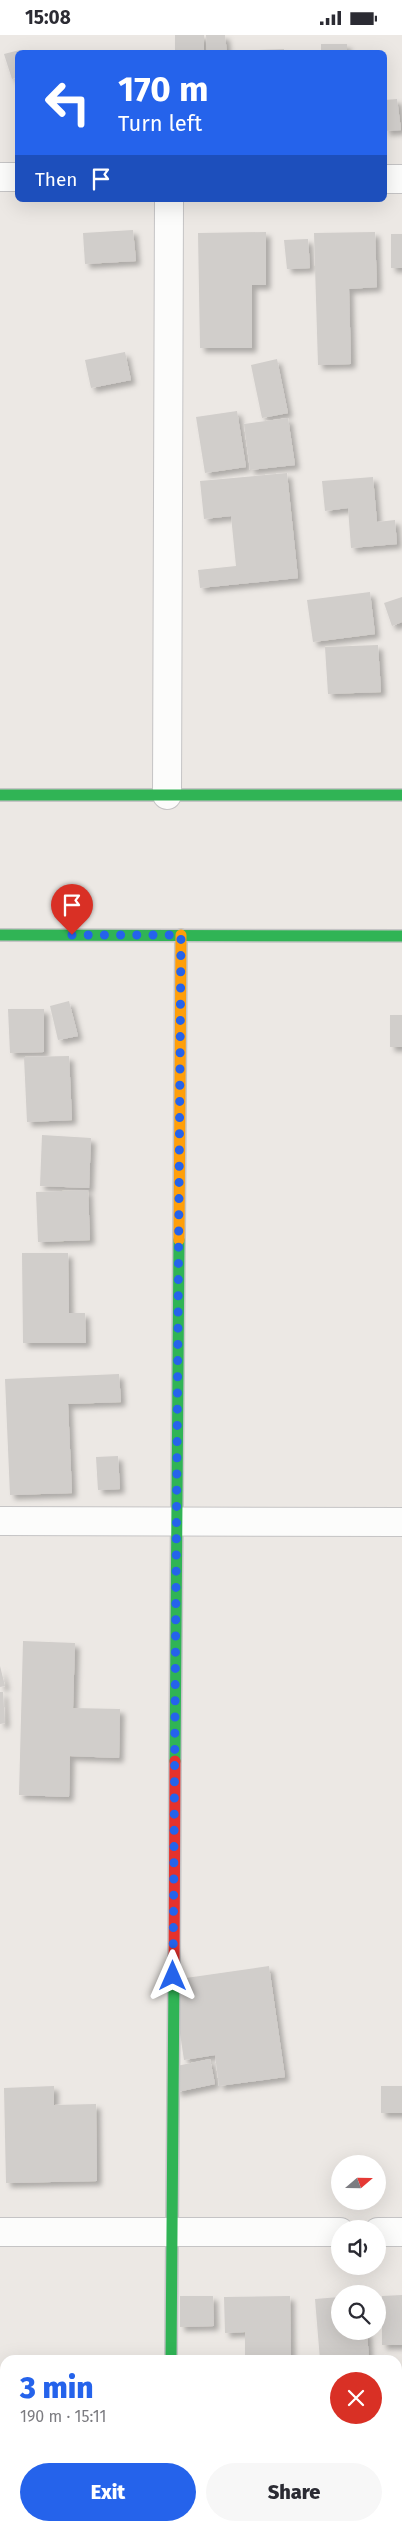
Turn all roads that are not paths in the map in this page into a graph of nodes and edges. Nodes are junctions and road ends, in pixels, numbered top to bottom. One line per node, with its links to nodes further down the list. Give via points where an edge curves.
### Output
1 (0, 177): 2 (street)
2 (15, 177)
3 (387, 179): 4 (street)
4 (402, 179)
5 (169, 202): 7 (street)
6 (0, 795): 7 (street)
7 (167, 795): 8 (street)
8 (402, 795)
9 (0, 935): 10 (street)
10 (181, 935): 11 (street); 13 (street)
11 (402, 936)
12 (0, 1521): 13 (street)
13 (175, 1521): 14 (street); 16 (street)
14 (402, 1522)
15 (0, 2232): 16 (street)
16 (171, 2232): 17 (street); 20 (street)
17 (331, 2232)
18 (386, 2232): 19 (street)
19 (402, 2232)
20 (171, 2355)

